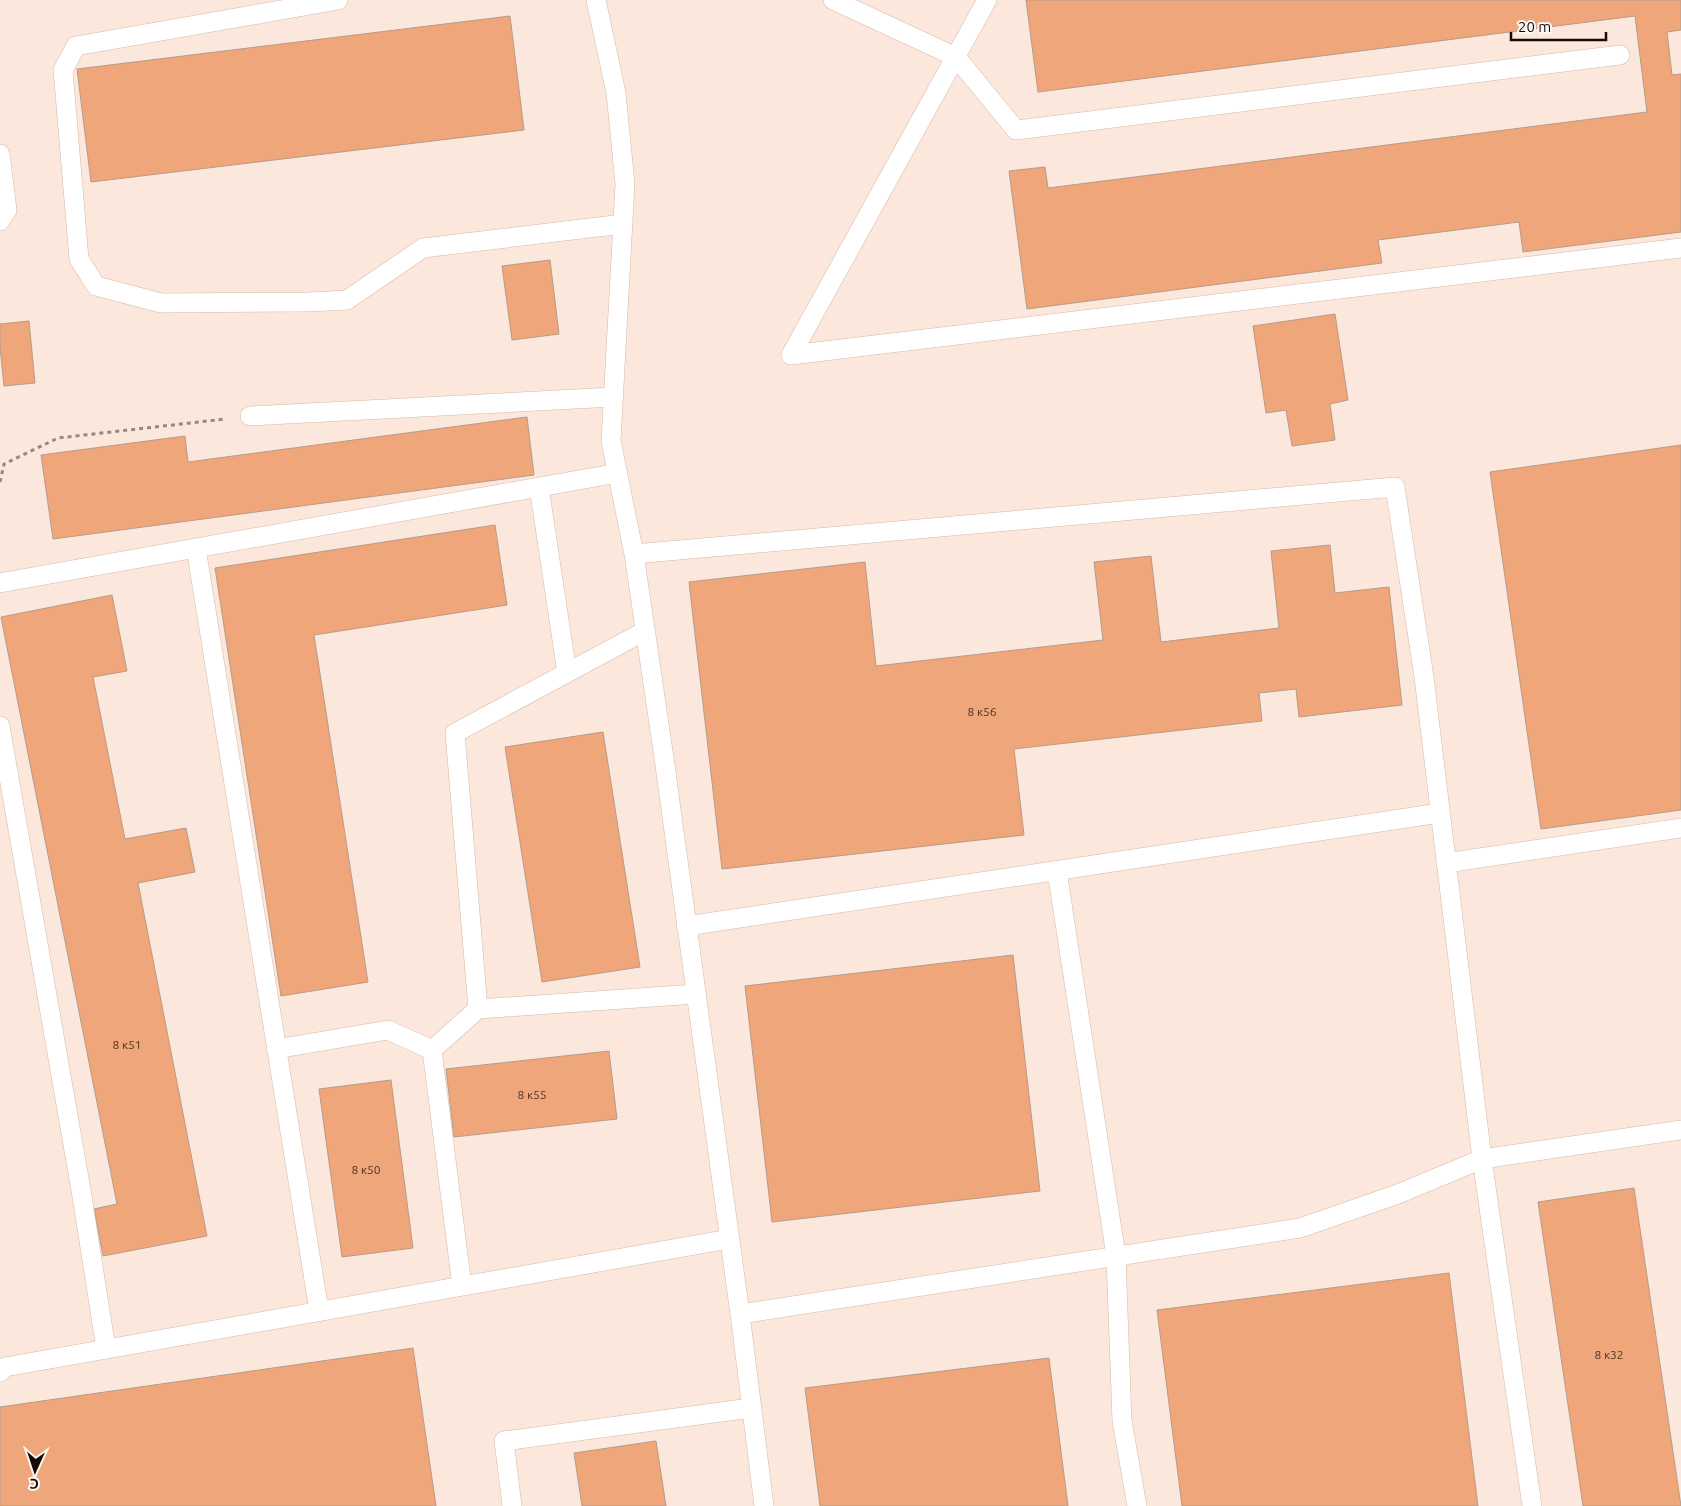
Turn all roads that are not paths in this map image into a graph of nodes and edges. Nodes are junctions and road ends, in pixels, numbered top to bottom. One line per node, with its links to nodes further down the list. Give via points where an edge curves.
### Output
1 (338, 0): 9 (lane, via 76,46 63,70 79,259 96,286 161,303 347,300 423,248)
2 (596, 0): 9 (lane, via 616,93 625,184)
3 (833, 0): 6 (lane)
4 (987, 0): 6 (lane)
5 (1620, 56): 6 (lane, via 1016,130)
6 (956, 57): 10 (lane, via 791,355)
7 (0, 154): 8 (lane, via 7,210)
8 (0, 221)
9 (623, 224): 11 (lane)
10 (1681, 248)
11 (614, 397): 12 (lane); 13 (lane, via 611,441)
12 (250, 416)
13 (618, 473): 14 (lane); 16 (lane)
14 (539, 487): 15 (lane); 19 (lane)
15 (196, 548): 17 (lane); 28 (lane)
16 (634, 554): 18 (lane); 21 (lane, via 1395,487 1424,678)
17 (0, 583)
18 (645, 631): 19 (lane); 25 (lane)
19 (566, 673): 27 (lane, via 455,733)
20 (0, 726): 37 (lane, via 80,1180)
21 (1440, 814): 23 (lane); 24 (lane)
22 (1681, 828): 23 (lane)
23 (1446, 863): 31 (lane)
24 (1057, 870): 25 (lane); 33 (lane)
25 (686, 926): 26 (lane)
26 (696, 994): 27 (lane); 32 (lane)
27 (478, 1009): 29 (lane)
28 (276, 1049): 29 (lane, via 388,1030); 35 (lane)
29 (432, 1050): 34 (lane)
30 (1681, 1130): 31 (lane)
31 (1482, 1159): 33 (lane, via 1398,1194 1300,1228); 43 (lane)
32 (729, 1239): 34 (lane); 36 (lane)
33 (1116, 1256): 36 (lane); 42 (lane, via 1122,1421)
34 (462, 1286): 35 (lane)
35 (319, 1311): 37 (lane)
36 (740, 1314): 39 (lane)
37 (106, 1349): 38 (lane, via 5,1367)
38 (0, 1372)
39 (752, 1408): 40 (lane, via 504,1441); 41 (lane)
40 (512, 1506)
41 (764, 1506)
42 (1138, 1506)
43 (1532, 1506)

